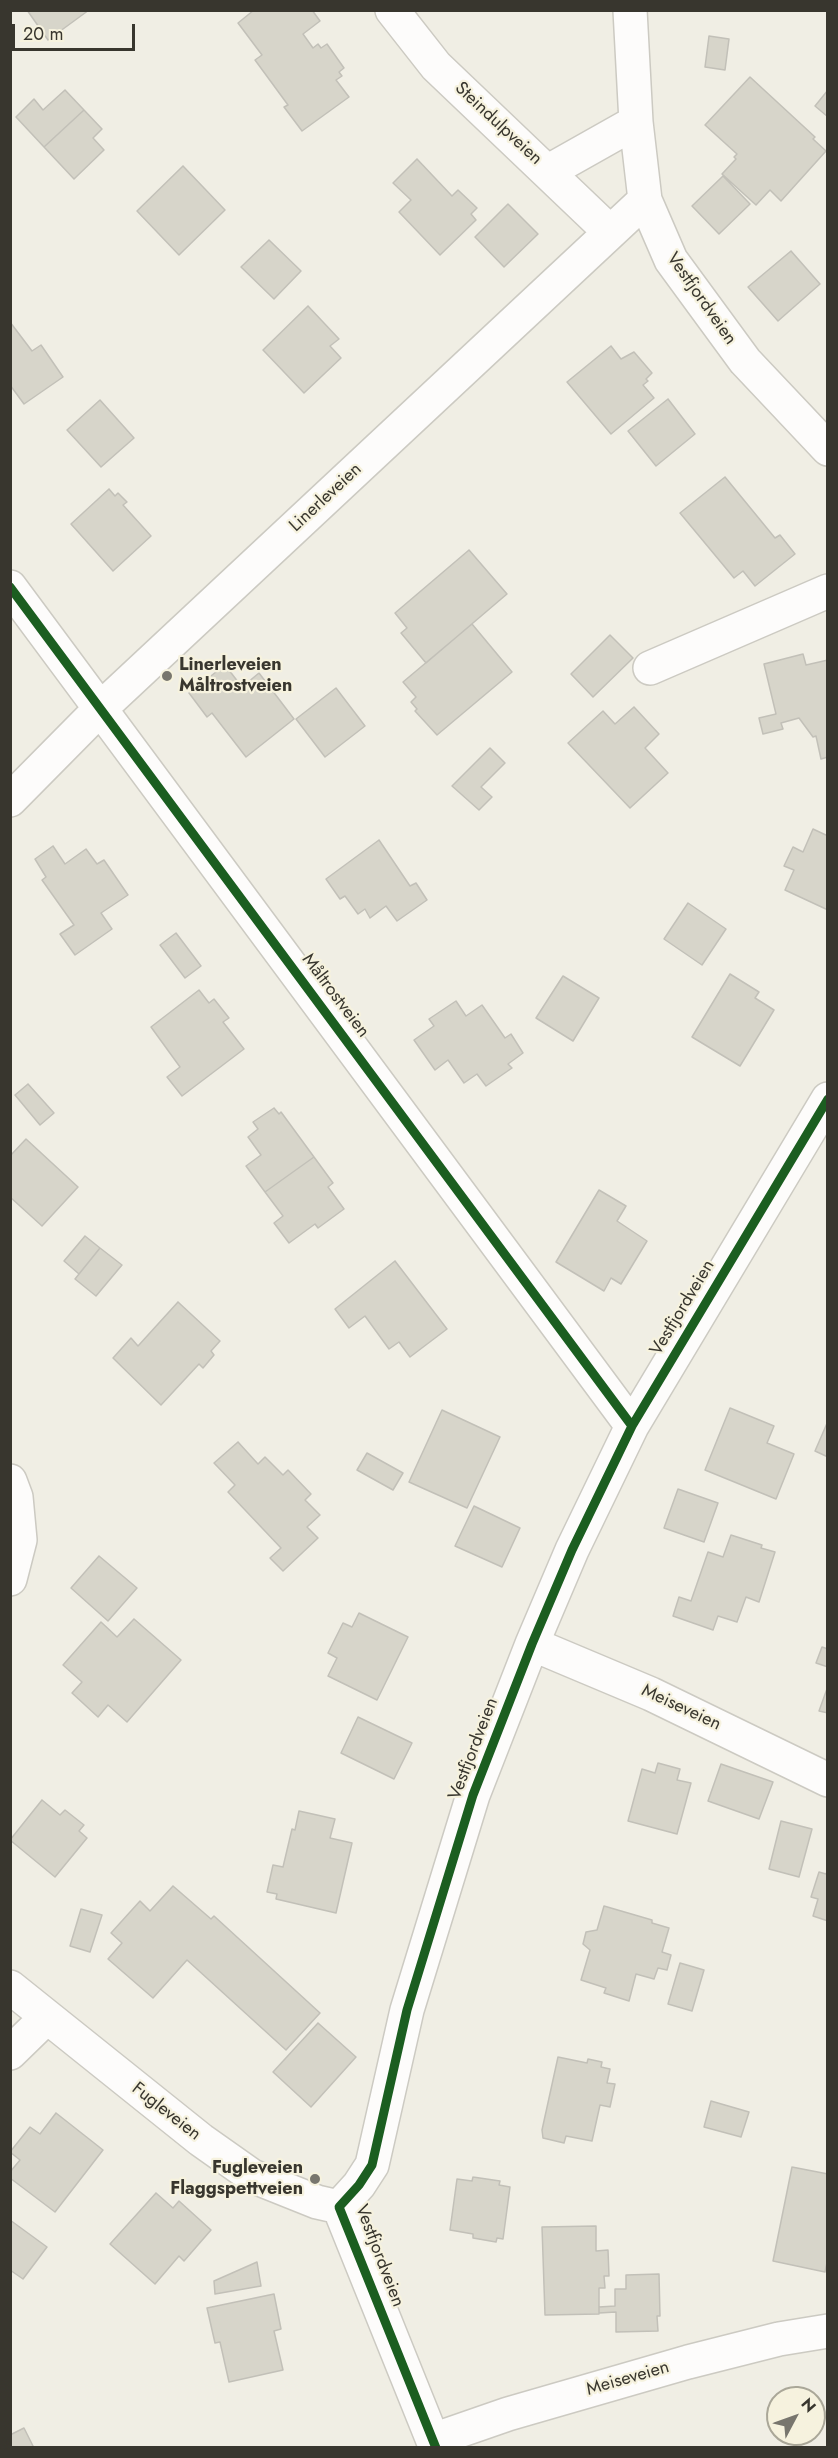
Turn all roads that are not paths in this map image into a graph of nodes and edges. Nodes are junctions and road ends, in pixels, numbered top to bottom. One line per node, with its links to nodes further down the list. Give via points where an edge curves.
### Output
1 (392, 10): 4 (street, Steindulpveien, via 436,66)
2 (630, 10): 3 (street, Vestfjordveien)
3 (636, 122): 4 (street); 5 (street, Vestfjordveien)
4 (549, 171): 6 (street, Steindulpveien)
5 (645, 200): 6 (street, Linerleveien); 7 (street, Vestfjordveien, via 671,260 716,323 745,361)
6 (610, 231): 11 (street, Linerleveien)
7 (828, 449)
8 (10, 587): 11 (street, Måltrostveien)
9 (828, 591): 10 (street)
10 (650, 668)
11 (100, 709): 12 (street, Linerleveien); 14 (street, Måltrostveien)
12 (10, 800)
13 (828, 1099): 14 (street, Vestfjordveien)
14 (632, 1426): 17 (street, Vestfjordveien)
15 (10, 1481): 16 (street, via 16,1497 20,1540)
16 (10, 1579)
17 (532, 1644): 18 (street, Meiseveien, via 651,1694); 22 (street, Vestfjordveien, via 473,1795 407,2010 372,2165)
18 (828, 1780)
19 (10, 1987): 20 (street, Fugleveien)
20 (47, 2018): 21 (street); 22 (street, Fugleveien, via 252,2176)
21 (10, 2053)
22 (339, 2207): 24 (street, Vestfjordveien)
23 (828, 2331): 24 (street, Meiseveien, via 688,2362 508,2414)
24 (434, 2444)

